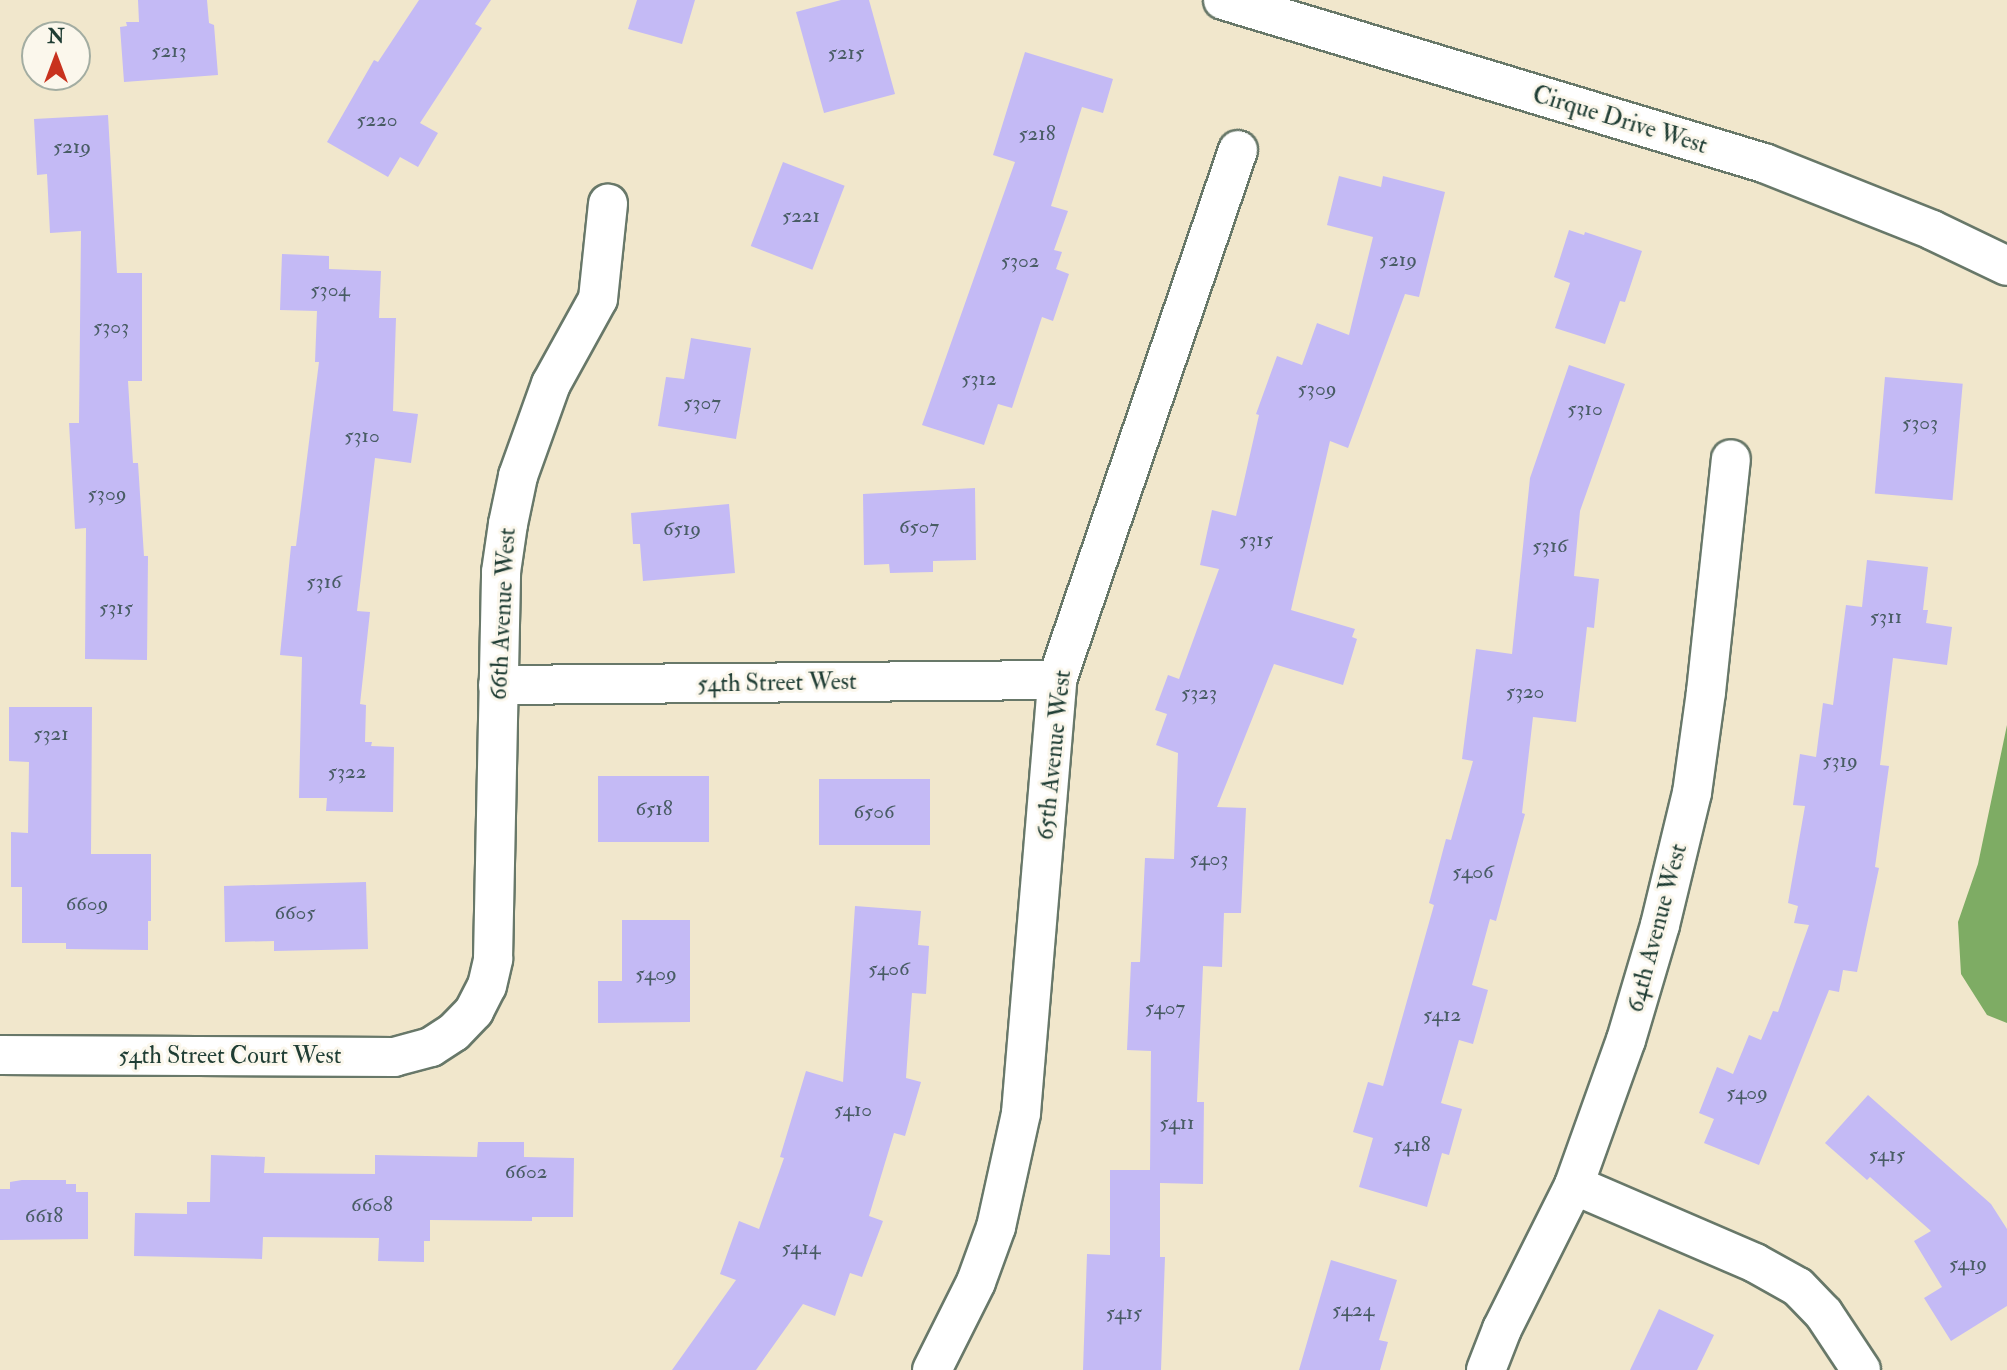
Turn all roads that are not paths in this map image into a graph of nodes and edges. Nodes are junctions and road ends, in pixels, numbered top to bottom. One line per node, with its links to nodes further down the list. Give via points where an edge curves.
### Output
1 (1223, 0): 2 (street, Cirque Drive West)
2 (1289, 9): 5 (street, Cirque Drive West, via 1764,163)
3 (1238, 150): 7 (street, 65th Avenue West)
4 (608, 204): 8 (street, 66th Avenue West, via 598,299 551,384 513,500 501,572)
5 (2005, 262)
6 (1731, 459): 11 (street, 64th Avenue West, via 1692,793 1630,1027)
7 (1057, 680): 8 (street, 54th Street West); 12 (street, 65th Avenue West, via 1021,1113 996,1227 976,1282)
8 (498, 685): 9 (street, 66th Avenue West, via 494,959 474,1011)
9 (454, 1032): 10 (street, 54th Street Court West, via 431,1047 394,1057)
10 (0, 1055)
11 (1574, 1185): 13 (street, 64th Avenue West); 14 (street, via 1755,1263 1798,1287 1824,1314)
12 (932, 1370)
13 (1486, 1370)
14 (1861, 1370)

